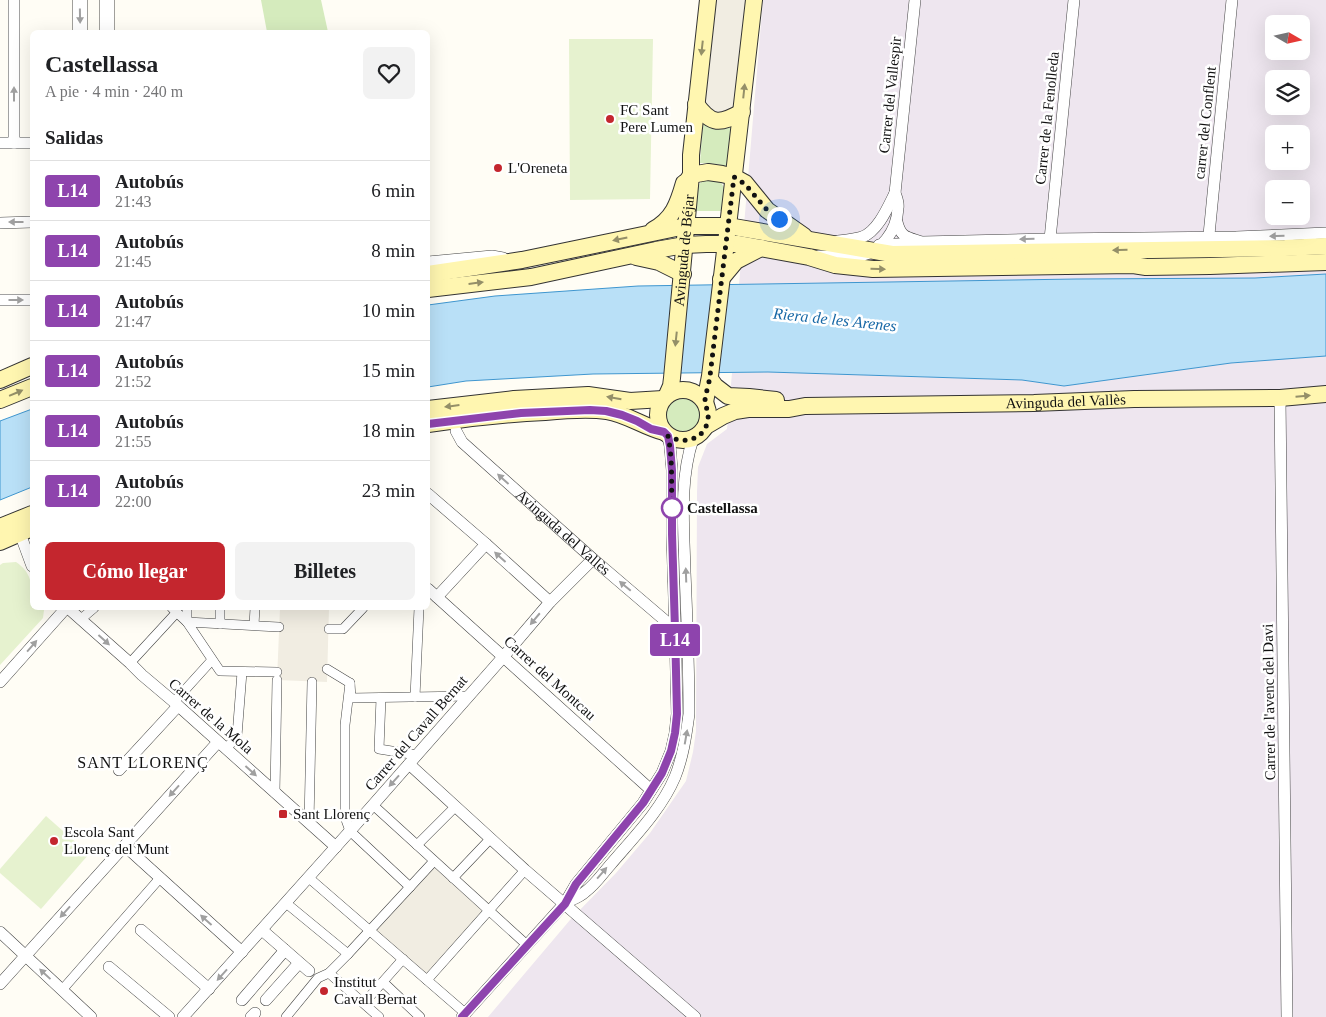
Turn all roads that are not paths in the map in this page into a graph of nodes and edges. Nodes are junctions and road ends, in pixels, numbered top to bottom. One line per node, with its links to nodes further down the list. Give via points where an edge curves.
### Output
1 (14, 0): 14 (street, one-way to 1)
2 (80, 0): 9 (street, one-way to 9)
3 (107, 0): 10 (street)
4 (708, 0): 11 (main road, Avinguda de Béjar, one-way to 11)
5 (754, 0): 12 (main road, one-way to 5)
6 (915, 0): 20 (street, Carrer del Vallespir)
7 (1074, 0): 28 (street, Carrer de la Fenolleda)
8 (1232, 0): 31 (street, carrer del Conflent)
9 (80, 30)
10 (107, 30)
11 (696, 104): 12 (main road, via 708,118 719,122); 16 (main road, Avinguda de Béjar)
12 (742, 112): 18 (main road, via 737,150)
13 (0, 143): 14 (street)
14 (14, 143): 15 (street)
15 (30, 143)
16 (691, 154): 17 (main road, Avinguda de Béjar); 19 (main road)
17 (692, 175): 18 (main road, via 708,172); 19 (main road); 24 (main road, Avinguda de Béjar)
18 (739, 180): 25 (main road); 29 (main road, via 767,210)
19 (682, 189): 27 (main road, via 672,216)
20 (895, 193): 22 (street, via 899,206); 33 (street, via 886,212 864,236)
21 (30, 222): 23 (street, one-way to 23)
22 (896, 222): 30 (street, via 906,237); 37 (street, via 891,234)
23 (0, 223)
24 (686, 226): 25 (main road); 27 (main road); 34 (main road, Avinguda de Béjar)
25 (728, 226): 29 (main road); 32 (main road)
26 (1326, 233): 31 (street, one-way to 31, via 1236,237)
27 (645, 234): 40 (main road, one-way to 40)
28 (1050, 239): 30 (street, one-way to 30); 31 (street)
29 (810, 240): 33 (main road)
30 (922, 242): 37 (street)
31 (1208, 243): 35 (main road); 37 (main road, one-way to 37, via 892,254); 43 (street, via 1212,256 1217,258 1276,258); 44 (street, via 1200,258)
32 (726, 244): 34 (main road); 36 (main road); 47 (main road)
33 (827, 244): 37 (main road)
34 (685, 245): 38 (main road); 46 (main road, Avinguda de Béjar)
35 (1326, 246)
36 (761, 248): 39 (main road); 47 (main road, via 736,261)
37 (871, 248): 39 (street, via 858,256)
38 (627, 256): 46 (main road, via 659,262); 48 (main road, one-way to 38, via 531,276)
39 (809, 257): 44 (main road, one-way to 44, via 873,270)
40 (522, 260): 41 (street, via 492,256); 45 (main road)
41 (430, 262)
42 (1326, 262): 43 (main road)
43 (1291, 264): 44 (main road)
44 (1133, 265)
45 (430, 274)
46 (683, 274): 57 (main road, Avinguda de Béjar, one-way to 57, via 671,386)
47 (721, 279): 53 (main road)
48 (430, 289)
49 (0, 300): 50 (street, one-way to 50)
50 (30, 300)
51 (25, 369): 52 (main road)
52 (0, 378)
53 (710, 378): 56 (main road); 60 (main road)
54 (30, 388): 59 (main road, one-way to 54)
55 (1326, 394): 58 (main road, Avinguda del Vallès, one-way to 55)
56 (728, 396): 60 (main road, Avinguda del Vallès); 61 (main road, Avinguda del Vallès, via 787,401)
57 (665, 397): 60 (main road, via 678,390 686,390 700,396); 62 (main road, one-way to 62, via 630,400 578,395); 68 (main road, via 658,418)
58 (1280, 398): 61 (main road, Avinguda del Vallès); 152 (street, Carrer de l'avenc del Davi)
59 (0, 400)
60 (705, 404): 65 (main road, via 708,414)
61 (805, 406): 65 (main road, Avinguda del Vallès, via 735,411)
62 (430, 409)
63 (606, 411): 64 (main road, via 521,413); 66 (main road, via 593,418); 68 (main road, via 632,418)
64 (430, 424)
65 (706, 426): 69 (main road)
66 (456, 431): 67 (main road); 75 (street, Avinguda del Vallès, one-way to 66, via 462,442)
67 (430, 434)
68 (666, 434): 69 (main road, via 680,441); 95 (street, via 672,470)
69 (693, 439): 128 (street, one-way to 69, via 585,893 639,832 674,780 681,760 689,714 684,490)
70 (430, 496): 74 (street)
71 (30, 516): 72 (main road)
72 (17, 527): 73 (main road); 76 (street)
73 (0, 542)
74 (486, 544): 78 (street); 79 (street, one-way to 74)
75 (593, 558): 79 (street, Carrer del Cavall Bernat); 95 (street, Avinguda del Vallès, one-way to 75)
76 (30, 561)
77 (430, 591): 78 (street, Carrer del Montcau)
78 (437, 597): 96 (street, Carrer del Montcau)
79 (550, 602): 96 (street, Carrer del Cavall Bernat, one-way to 96)
80 (65, 610): 101 (street, one-way to 80)
81 (69, 610): 89 (street, Carrer de la Mola)
82 (91, 610): 89 (street)
83 (174, 610): 90 (street); 98 (street)
84 (188, 610): 90 (street)
85 (220, 610): 91 (street)
86 (255, 610): 92 (street)
87 (361, 610): 94 (street, via 343,629)
88 (419, 610): 105 (street)
89 (80, 619): 98 (street, Carrer de la Mola, one-way to 98)
90 (187, 622): 91 (street); 97 (street)
91 (220, 624): 92 (street)
92 (254, 626): 93 (street)
93 (279, 627)
94 (329, 629)
95 (675, 629): 111 (street, via 675,733 662,773)
96 (504, 656): 104 (street, Carrer del Cavall Bernat); 111 (street, Carrer del Montcau)
97 (212, 660): 100 (street, via 220,671); 107 (street)
98 (130, 663): 107 (street, Carrer de la Mola, via 140,678)
99 (327, 669): 103 (street)
100 (242, 672): 108 (street, via 237,736); 112 (street, via 277,676)
101 (0, 682)
102 (312, 682): 115 (street)
103 (350, 683): 106 (street, via 351,698); 116 (street, via 345,726 345,817)
104 (469, 696): 105 (street); 109 (street, Carrer del Cavall Bernat)
105 (415, 697): 106 (street)
106 (380, 698): 109 (street, via 379,749)
107 (176, 704): 108 (street, Carrer de la Mola); 110 (street)
108 (222, 745): 112 (street, Carrer de la Mola, one-way to 112); 119 (street, one-way to 119)
109 (413, 760): 113 (street, Carrer del Cavall Bernat, one-way to 113); 114 (street)
110 (119, 770)
111 (651, 790): 128 (street, via 632,818 576,884)
112 (275, 793): 115 (street, Carrer de la Mola)
113 (373, 805): 116 (street, Carrer del Cavall Bernat); 118 (street)
114 (455, 806): 117 (street); 118 (street)
115 (309, 823): 120 (street, Carrer de la Mola)
116 (350, 831): 120 (street, Carrer del Cavall Bernat); 126 (street)
117 (491, 838): 122 (street); 125 (street)
118 (417, 845): 121 (street)
119 (124, 846): 123 (street); 138 (street, one-way to 138)
120 (336, 847): 124 (street, Carrer del Cavall Bernat)
121 (434, 861): 125 (street); 126 (street)
122 (525, 870): 128 (street); 129 (street)
123 (160, 878): 136 (street, one-way to 123); 148 (street)
124 (309, 878): 127 (street, Carrer del Cavall Bernat); 132 (street)
125 (453, 878): 129 (street)
126 (410, 887): 132 (street)
127 (286, 903): 131 (street, Carrer del Cavall Bernat); 137 (street)
128 (565, 904): 134 (street); 160 (street)
129 (489, 910): 134 (street); 144 (street)
130 (141, 930): 147 (street)
131 (262, 930): 135 (street); 136 (street, Carrer del Cavall Bernat)
132 (370, 930): 137 (street); 139 (street)
133 (0, 932): 138 (street)
134 (527, 945): 153 (street)
135 (285, 950): 140 (street); 149 (street)
136 (242, 952): 147 (street, Carrer del Cavall Bernat, one-way to 147)
137 (348, 954): 143 (street)
138 (25, 956): 146 (street); 148 (street, one-way to 138)
139 (403, 959): 144 (street); 145 (street)
140 (299, 963): 142 (street); 150 (street)
141 (109, 967): 155 (street)
142 (309, 971)
143 (329, 973): 151 (street); 157 (street, via 318,978)
144 (427, 980): 153 (street)
145 (383, 982): 151 (street); 159 (street)
146 (0, 984)
147 (209, 989): 156 (street, Carrer del Cavall Bernat)
148 (62, 990): 154 (street)
149 (242, 1000)
150 (266, 1000)
151 (364, 1003): 158 (street)
152 (1291, 1014)
153 (464, 1015)
154 (92, 1017)
155 (169, 1017)
156 (183, 1017)
157 (286, 1017)
158 (379, 1017)
159 (420, 1017)
160 (695, 1017)

